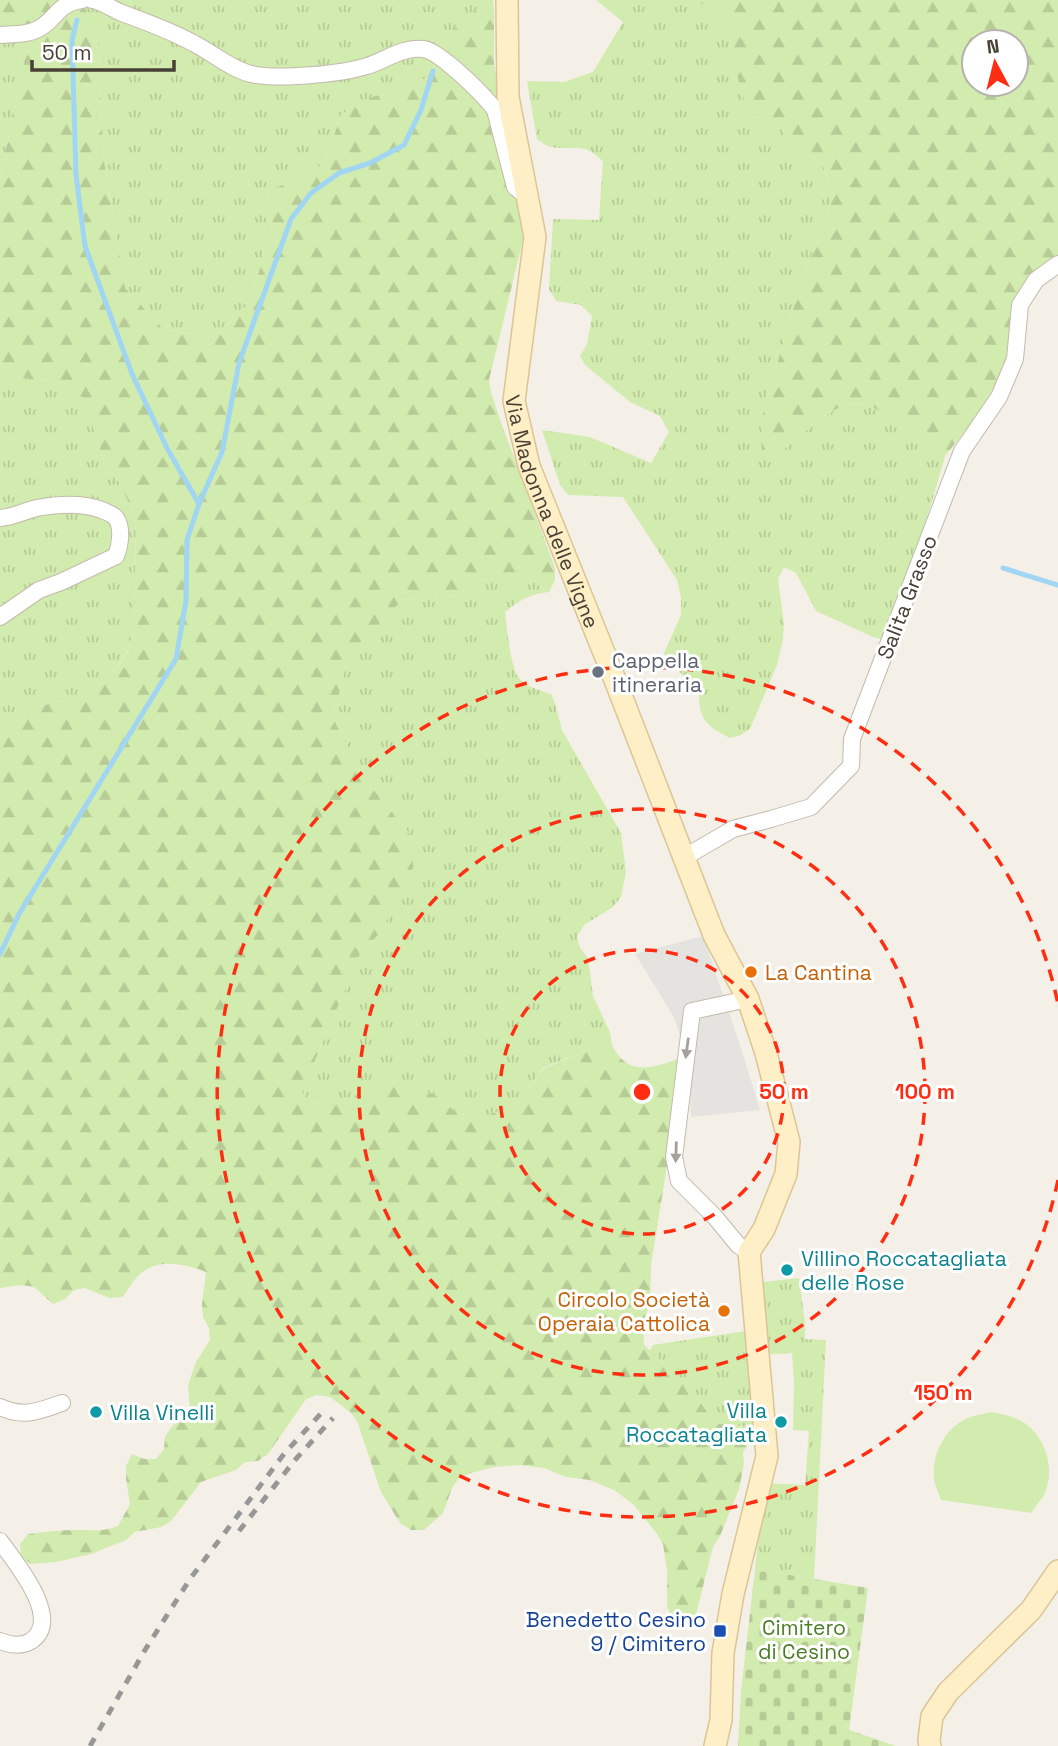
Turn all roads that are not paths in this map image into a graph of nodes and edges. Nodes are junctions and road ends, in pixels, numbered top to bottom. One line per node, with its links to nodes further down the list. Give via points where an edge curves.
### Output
1 (82, 0): 4 (street, via 66,5 37,31)
2 (92, 0): 5 (street, Via Madonna delle Vigne, via 193,43 250,74 271,77 353,71 403,51 435,53 495,110 515,187)
3 (507, 0): 5 (street, Via Madonna delle Vigne, via 508,97)
4 (0, 35)
5 (527, 192): 9 (street, Via Madonna delle Vigne, via 535,237 514,401 529,466)
6 (1058, 264): 9 (street, Salita Grasso, via 1036,280 1020,305 1015,359 999,397 962,451 852,739 850,766 811,807 733,829)
7 (0, 518): 8 (street, via 63,504 92,506 116,519 120,546 116,556 39,590)
8 (0, 617)
9 (685, 857): 10 (street, Via Madonna delle Vigne, via 714,935)
10 (748, 999): 11 (street, Via Madonna delle Vigne, via 789,1142 786,1174 764,1229); 11 (street, one-way to 11, via 692,1011 674,1157 679,1181)
11 (749, 1252): 17 (street, via 767,1456 733,1594)
12 (62, 1403): 13 (street, via 20,1414)
13 (0, 1407)
14 (0, 1541): 16 (street, via 38,1598 42,1614 37,1636 29,1643 16,1646)
15 (1058, 1571): 18 (street, via 1031,1610 948,1692 932,1716)
16 (0, 1641)
17 (715, 1746)
18 (930, 1746)

